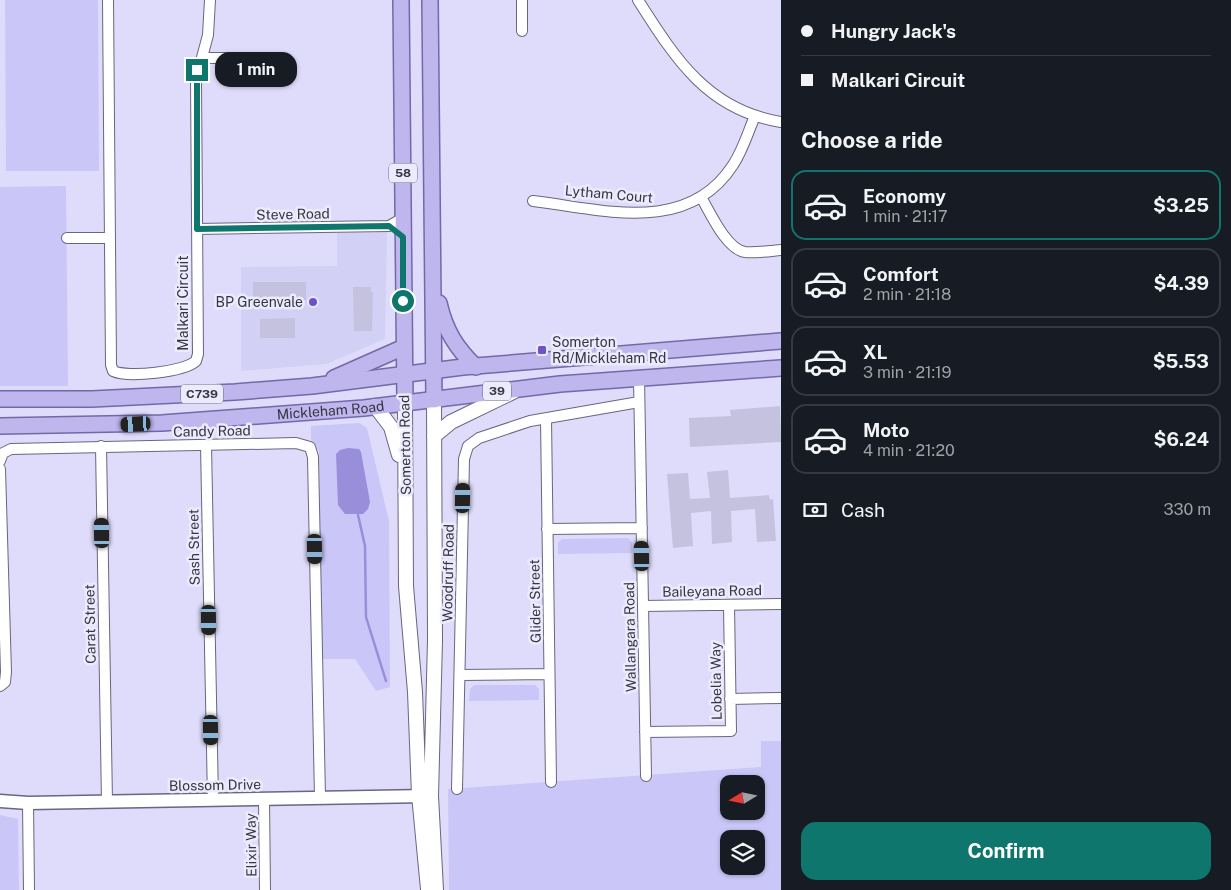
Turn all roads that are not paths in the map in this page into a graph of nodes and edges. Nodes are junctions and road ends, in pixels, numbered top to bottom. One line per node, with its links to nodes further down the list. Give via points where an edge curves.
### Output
1 (108, 0): 19 (street, Malkari Circuit)
2 (210, 0): 8 (street, Malkari Circuit)
3 (401, 0): 14 (main road, Somerton Road / 58)
4 (430, 0): 21 (main road, Somerton Road)
5 (522, 0): 7 (street)
6 (638, 0): 10 (street, via 692,77 719,98)
7 (522, 31)
8 (202, 58): 9 (street); 16 (street, Malkari Circuit, via 196,80)
9 (239, 58)
10 (755, 116): 11 (street); 12 (street, Lytham Court, via 732,166)
11 (781, 122)
12 (701, 197): 13 (street, Lytham Court, via 673,209 647,214); 20 (street, via 736,248 749,252)
13 (533, 201)
14 (403, 218): 15 (street); 17 (main road, Somerton Road / 58)
15 (389, 226): 16 (street, Steve Road); 17 (street)
16 (197, 229): 19 (street, Malkari Circuit, via 198,354 191,365 162,371 125,374 113,371)
17 (403, 237): 23 (main road, Somerton Road / 58)
18 (67, 238): 19 (street)
19 (110, 238)
20 (781, 250)
21 (433, 280): 24 (main road, via 442,318 452,339); 26 (main road, Somerton Road)
22 (781, 341): 24 (main road, Mickleham Road / 39)
23 (404, 347): 27 (main road, Somerton Road / 58); 29 (main road)
24 (476, 367): 26 (main road, Mickleham Road / 39)
25 (781, 368): 28 (main road, Mickleham Road / 39)
26 (434, 371): 27 (main road, Mickleham Road / C739); 32 (main road, Somerton Road)
27 (404, 375): 29 (main road, Mickleham Road / C739); 34 (main road, Somerton Road / 58)
28 (639, 378): 30 (main road, Mickleham Road / 39); 33 (street, Wallangara Road)
29 (312, 386): 31 (main road, Mickleham Road / C739, via 92,399)
30 (520, 388): 32 (main road, Mickleham Road / 39); 38 (main road, via 451,422)
31 (0, 400)
32 (434, 400): 34 (main road, Mickleham Road / 39); 38 (main road, Somerton Road)
33 (639, 402): 36 (street, Woodruff Road); 44 (street, Wallangara Road)
34 (404, 403): 35 (main road, Mickleham Road / C739); 43 (main road, Somerton Road / 58)
35 (375, 406): 37 (main road, Mickleham Road / C739, via 146,424); 43 (main road, via 391,427)
36 (546, 419): 45 (street, Glider Street); 50 (street, Woodruff Road, via 479,438 468,446 464,458)
37 (0, 426)
38 (434, 436): 58 (main road, Somerton Road, via 435,640)
39 (206, 444): 40 (street, Candy Road); 59 (street, Candy Road, via 300,443 310,447 313,453); 61 (street, Sash Street)
40 (101, 446): 41 (street, Candy Road, via 11,449); 63 (street, Carat Street)
41 (2, 457)
42 (0, 469): 51 (street, via 6,672 5,682)
43 (405, 480): 58 (main road, Somerton Road / 58, via 406,586)
44 (642, 528): 45 (street); 48 (street, Wallangara Road)
45 (547, 529): 49 (street, Glider Street)
46 (781, 604): 47 (street, Baileyana Road)
47 (730, 605): 48 (street, Baileyana Road); 53 (street, Lobelia Way)
48 (643, 606): 54 (street, Wallangara Road)
49 (549, 674): 50 (street); 56 (street, Glider Street)
50 (460, 675): 57 (street, Woodruff Road)
51 (0, 686)
52 (781, 698): 53 (street)
53 (730, 699): 54 (street, Lobelia Way, via 731,731)
54 (645, 732): 55 (street, Wallangara Road)
55 (646, 776)
56 (551, 782)
57 (457, 789)
58 (425, 796): 59 (street, Blossom Drive); 65 (main road, Somerton Road / 58); 68 (main road, Somerton Road / 58)
59 (320, 798): 60 (street, Blossom Drive)
60 (264, 799): 61 (street, Blossom Drive); 67 (street, Elixir Way)
61 (213, 800): 63 (street, Blossom Drive)
62 (0, 801): 64 (street, Blossom Drive)
63 (107, 802): 64 (street, Blossom Drive)
64 (28, 803): 66 (street)
65 (435, 860): 69 (main road, Somerton Road / 58); 70 (street, via 440,869)
66 (29, 890)
67 (265, 890)
68 (428, 890)
69 (436, 890)
70 (441, 890)

